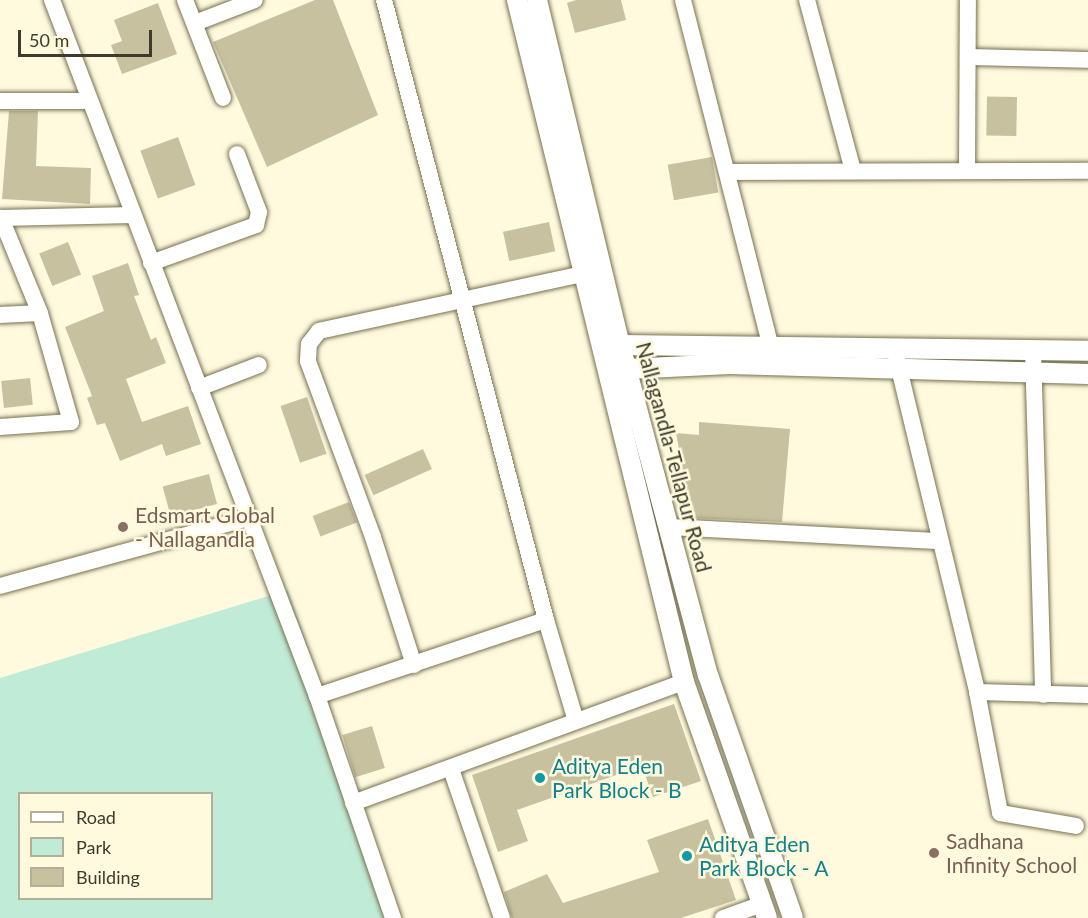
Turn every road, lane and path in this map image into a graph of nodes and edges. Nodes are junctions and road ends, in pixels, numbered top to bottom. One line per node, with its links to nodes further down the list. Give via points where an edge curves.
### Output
1 (52, 0): 16 (street)
2 (185, 0): 10 (street)
3 (255, 0): 10 (street)
4 (384, 0): 26 (street)
5 (517, 0): 11 (street, Nallagandla-Tellapur Road)
6 (537, 0): 11 (street, Nallagandla-Tellapur Road)
7 (683, 0): 21 (street)
8 (807, 0): 18 (street)
9 (968, 0): 12 (street)
10 (195, 23): 14 (street)
11 (536, 40): 25 (street, Nallagandla-Tellapur Road); 30 (street, Nallagandla-Tellapur Road)
12 (968, 57): 13 (street); 19 (street)
13 (1088, 60)
14 (224, 98)
15 (0, 101): 16 (street)
16 (87, 101): 22 (street)
17 (237, 154): 24 (street, via 260,212 256,225)
18 (853, 171): 19 (street); 21 (street)
19 (968, 171): 20 (street)
20 (1088, 171)
21 (727, 172): 29 (street)
22 (133, 214): 23 (street); 24 (street)
23 (0, 218): 27 (street)
24 (151, 263): 39 (street)
25 (583, 274): 26 (street); 47 (street, Nallagandla-Tellapur Road)
26 (462, 298): 45 (street); 46 (street, via 320,331 306,354)
27 (40, 313): 28 (street); 40 (street, via 70,422)
28 (0, 315)
29 (770, 344): 30 (street); 31 (street)
30 (620, 345): 35 (street, Nallagandla-Tellapur Road)
31 (894, 346): 32 (street); 36 (street)
32 (1033, 351): 33 (street); 37 (street)
33 (1088, 351)
34 (260, 365): 39 (street)
35 (626, 369): 36 (street, via 730,364); 42 (street, Nallagandla-Tellapur Road)
36 (898, 370): 37 (street); 43 (street)
37 (1035, 374): 38 (street); 49 (street)
38 (1088, 374)
39 (199, 388): 41 (street)
40 (0, 427)
41 (248, 518): 44 (street); 51 (street)
42 (668, 526): 43 (street); 60 (street, Nallagandla-Tellapur Road, via 708,675)
43 (938, 541): 48 (street)
44 (0, 586)
45 (546, 620): 46 (street); 52 (street)
46 (414, 665): 51 (street)
47 (684, 682): 52 (street); 56 (street, Nallagandla-Tellapur Road)
48 (977, 692): 49 (street); 55 (street, via 1000,813)
49 (1043, 695): 50 (street)
50 (1088, 695)
51 (317, 696): 54 (street)
52 (576, 721): 53 (street)
53 (451, 769): 54 (street); 58 (street)
54 (353, 803): 57 (street)
55 (1076, 826)
56 (764, 911): 59 (street)
57 (393, 918)
58 (502, 918)
59 (723, 918)
60 (793, 918)

